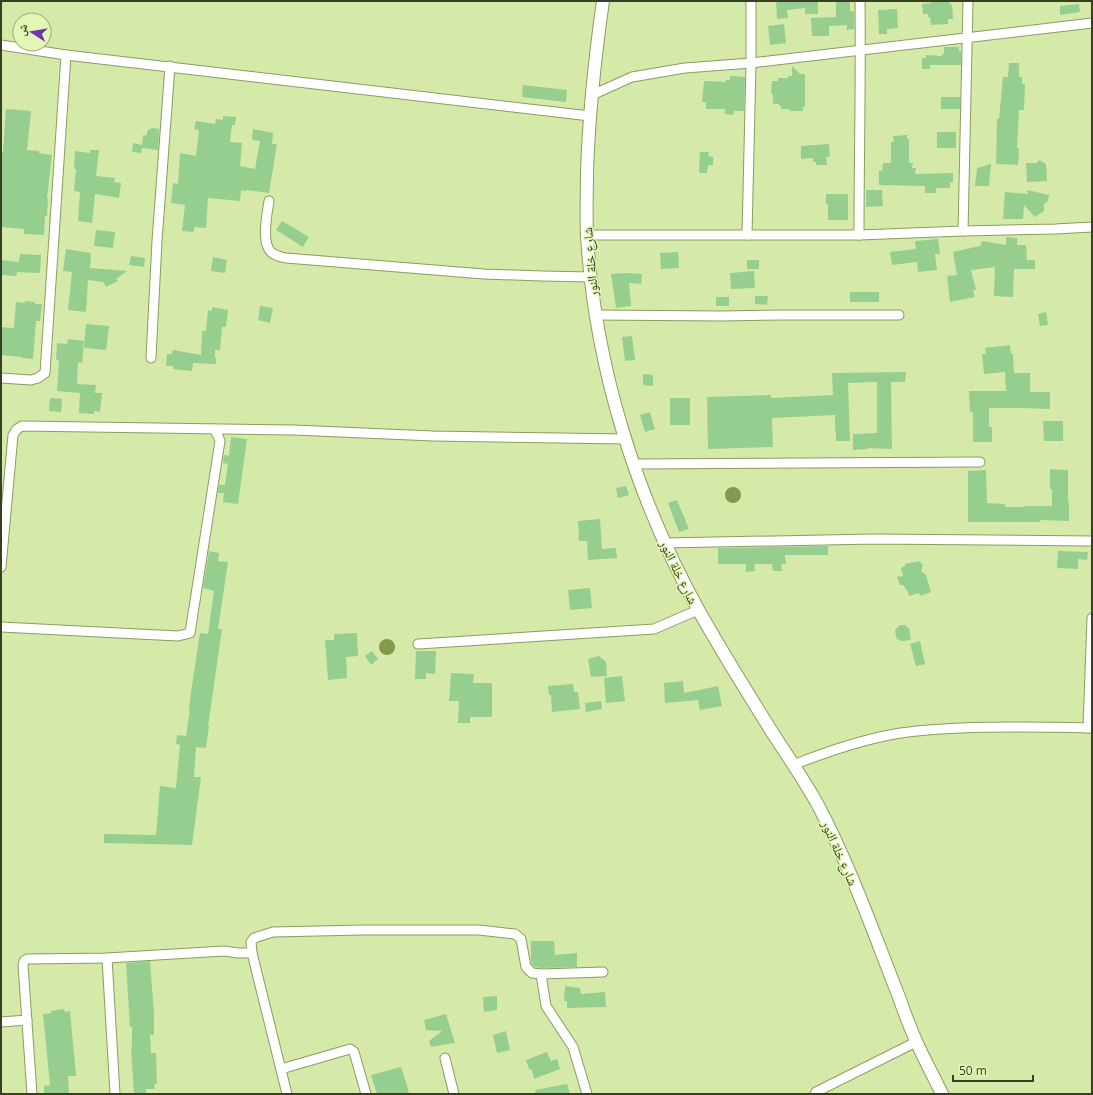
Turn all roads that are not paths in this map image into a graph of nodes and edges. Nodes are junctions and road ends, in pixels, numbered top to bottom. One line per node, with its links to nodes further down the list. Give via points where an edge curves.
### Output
1 (603, 1): 12 (street, شارع خلة النور)
2 (751, 1): 10 (street)
3 (860, 1): 8 (street)
4 (968, 1): 6 (street)
5 (1092, 23): 6 (street)
6 (967, 38): 8 (street); 16 (street)
7 (1, 45): 9 (street)
8 (861, 50): 10 (street); 19 (street)
9 (66, 55): 11 (street); 24 (street, via 45,372 31,380)
10 (751, 63): 12 (street, via 686,68 632,77); 18 (street)
11 (170, 66): 13 (street); 23 (street)
12 (592, 95): 13 (street, شارع خلة النور)
13 (590, 116): 17 (street, شارع خلة النور)
14 (269, 201): 20 (street, via 267,243 270,252 286,258 484,274)
15 (1092, 227): 16 (street)
16 (963, 231): 19 (street)
17 (587, 235): 18 (street); 20 (street, شارع خلة النور)
18 (747, 235): 19 (street)
19 (859, 235)
20 (591, 277): 21 (street, شارع خلة النور)
21 (596, 315): 22 (street); 26 (street, شارع خلة النور, via 603,356)
22 (899, 315)
23 (150, 358)
24 (1, 378)
25 (214, 429): 26 (street); 31 (street, via 22,426 17,429 13,435); 34 (street, via 220,441 190,633 178,636)
26 (626, 439): 28 (street, شارع خلة النور)
27 (980, 462): 28 (street)
28 (634, 464): 30 (street, شارع خلة النور)
29 (1092, 541): 30 (street, via 874,539)
30 (665, 543): 32 (street, شارع خلة النور)
31 (1, 567)
32 (698, 610): 35 (street, via 654,629); 37 (street, شارع خلة النور)
33 (1092, 618): 36 (street)
34 (1, 627)
35 (418, 644)
36 (1090, 728): 37 (street, via 986,727 919,731 870,739)
37 (793, 764): 44 (street, شارع خلة النور, via 820,809 847,866)
38 (252, 953): 39 (street, via 224,951); 41 (street, via 254,938 273,932 479,930 515,934 521,940 526,968 532,973); 46 (street)
39 (107, 958): 42 (street, via 24,961); 48 (street)
40 (603, 972): 41 (street)
41 (541, 974): 52 (street, via 546,1006 573,1047)
42 (27, 1020): 43 (street); 47 (street)
43 (1, 1022)
44 (916, 1042): 53 (street); 54 (street, شارع خلة النور)
45 (445, 1058): 51 (street)
46 (281, 1069): 49 (street); 50 (street, via 350,1049 354,1052)
47 (32, 1094)
48 (115, 1094)
49 (287, 1094)
50 (366, 1094)
51 (454, 1094)
52 (587, 1094)
53 (815, 1094)
54 (942, 1094)

